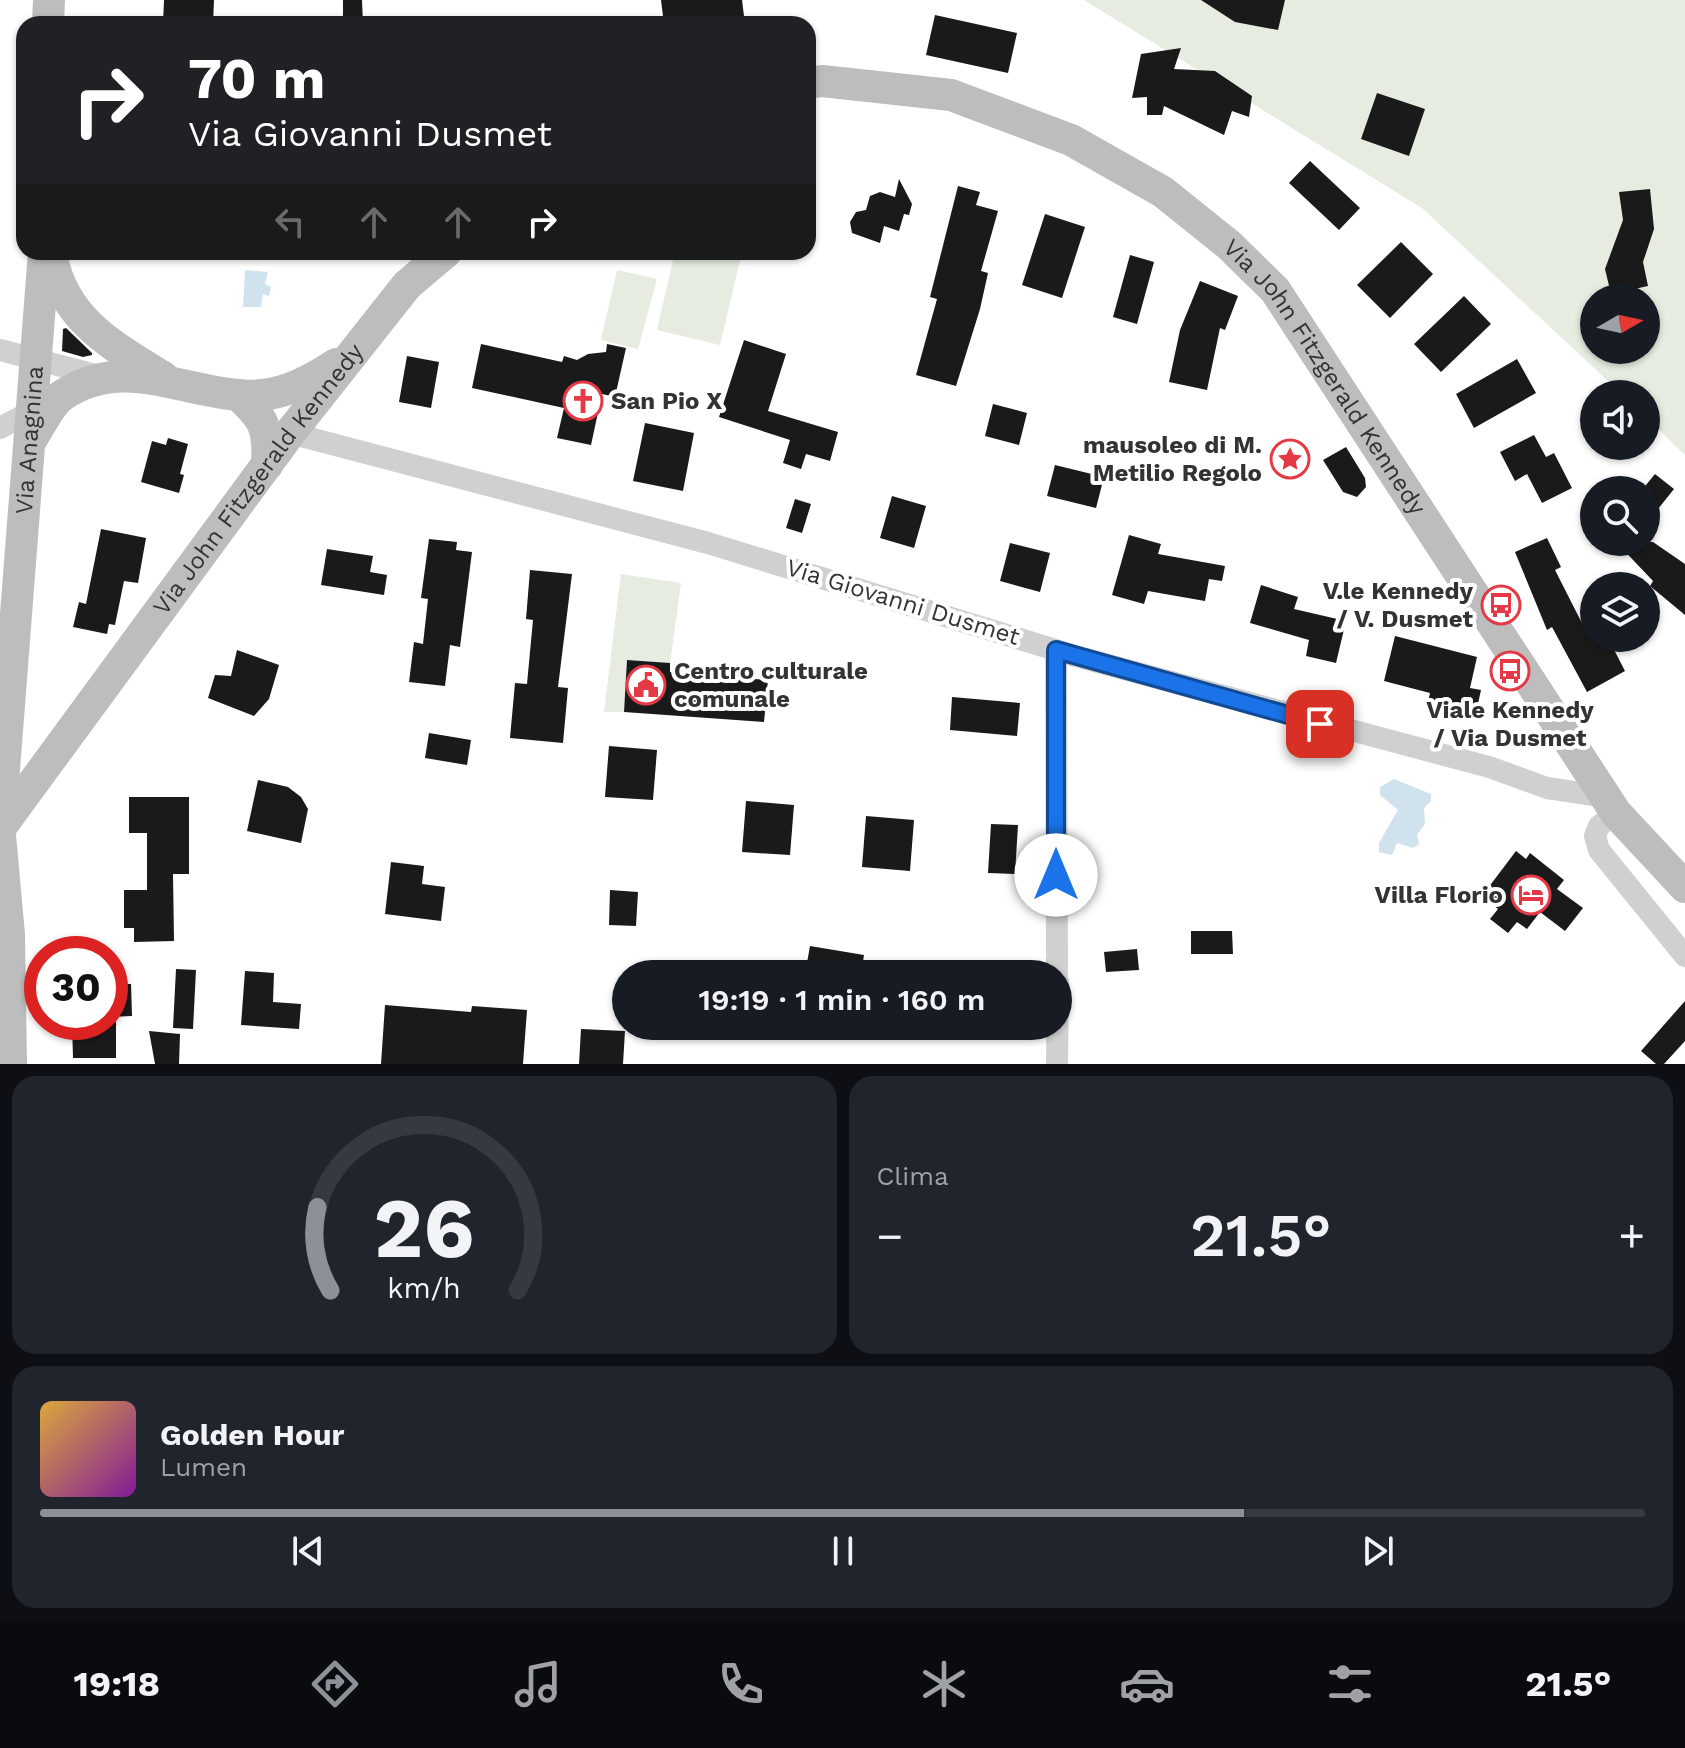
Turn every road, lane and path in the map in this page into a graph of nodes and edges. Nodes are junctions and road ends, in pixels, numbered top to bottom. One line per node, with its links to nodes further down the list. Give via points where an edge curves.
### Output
1 (816, 82): 18 (main road, Via John Fitzgerald Kennedy, via 951,95 1071,140 1163,192 1229,245 1275,290)
2 (43, 260): 7 (main road, Via Anagnina)
3 (54, 260): 9 (main road, via 68,300 97,336)
4 (437, 260): 6 (main road, Via John Fitzgerald Kennedy, via 407,285)
5 (0, 350): 7 (street)
6 (352, 354): 10 (main road, via 307,383 274,394); 13 (main road, Via John Fitzgerald Kennedy)
7 (37, 360): 8 (street); 11 (main road, Via Anagnina)
8 (104, 377): 9 (main road); 11 (main road, via 61,396)
9 (165, 379): 10 (main road)
10 (238, 395): 14 (main road, via 260,415 268,437)
11 (31, 427): 12 (street); 16 (main road, Via Anagnina)
12 (0, 428)
13 (290, 433): 14 (main road, Via John Fitzgerald Kennedy); 15 (street, Via Giovanni Dusmet, via 818,574)
14 (267, 465): 17 (main road, Via John Fitzgerald Kennedy)
15 (1056, 650): 18 (street, Via Giovanni Dusmet); 24 (street)
16 (6, 745): 17 (main road, via 20,769); 19 (main road, Via Anagnina)
17 (43, 770): 20 (main road, Via John Fitzgerald Kennedy)
18 (1611, 805): 22 (main road, Via John Fitzgerald Kennedy); 23 (street, via 1595,836 1599,850)
19 (0, 821)
20 (0, 828)
21 (0, 835): 26 (main road, via 9,935)
22 (1685, 887)
23 (1685, 956)
24 (1057, 960)
25 (1057, 1040): 27 (street)
26 (11, 1064)
27 (1057, 1064)

